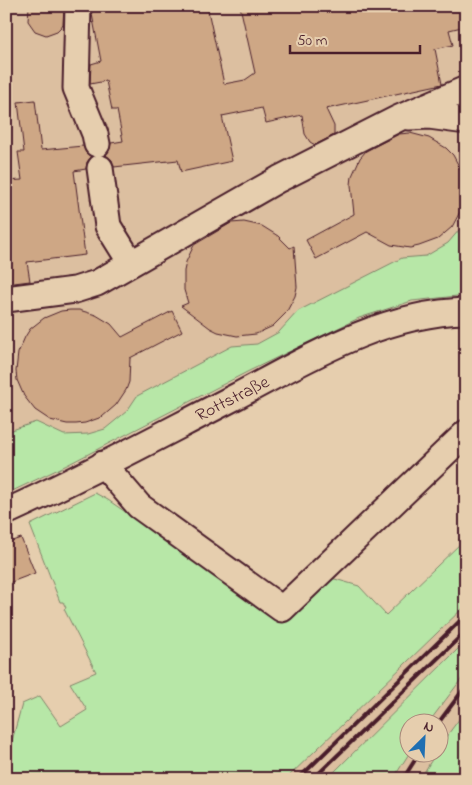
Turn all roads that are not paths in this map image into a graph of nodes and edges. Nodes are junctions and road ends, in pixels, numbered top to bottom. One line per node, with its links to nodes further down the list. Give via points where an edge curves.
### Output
1 (78, 6): 5 (street, via 76,88 95,134 108,226)
2 (466, 89): 3 (street)
3 (399, 118): 4 (street, via 429,116); 5 (street, via 279,179)
4 (466, 121)
5 (131, 263): 6 (street, via 97,283 75,290)
6 (6, 299)
7 (466, 310): 9 (street, Rottstraße, via 418,315 364,332)
8 (466, 433): 9 (street, via 282,609 138,506)
9 (103, 464): 10 (street, Rottstraße)
10 (6, 512)

